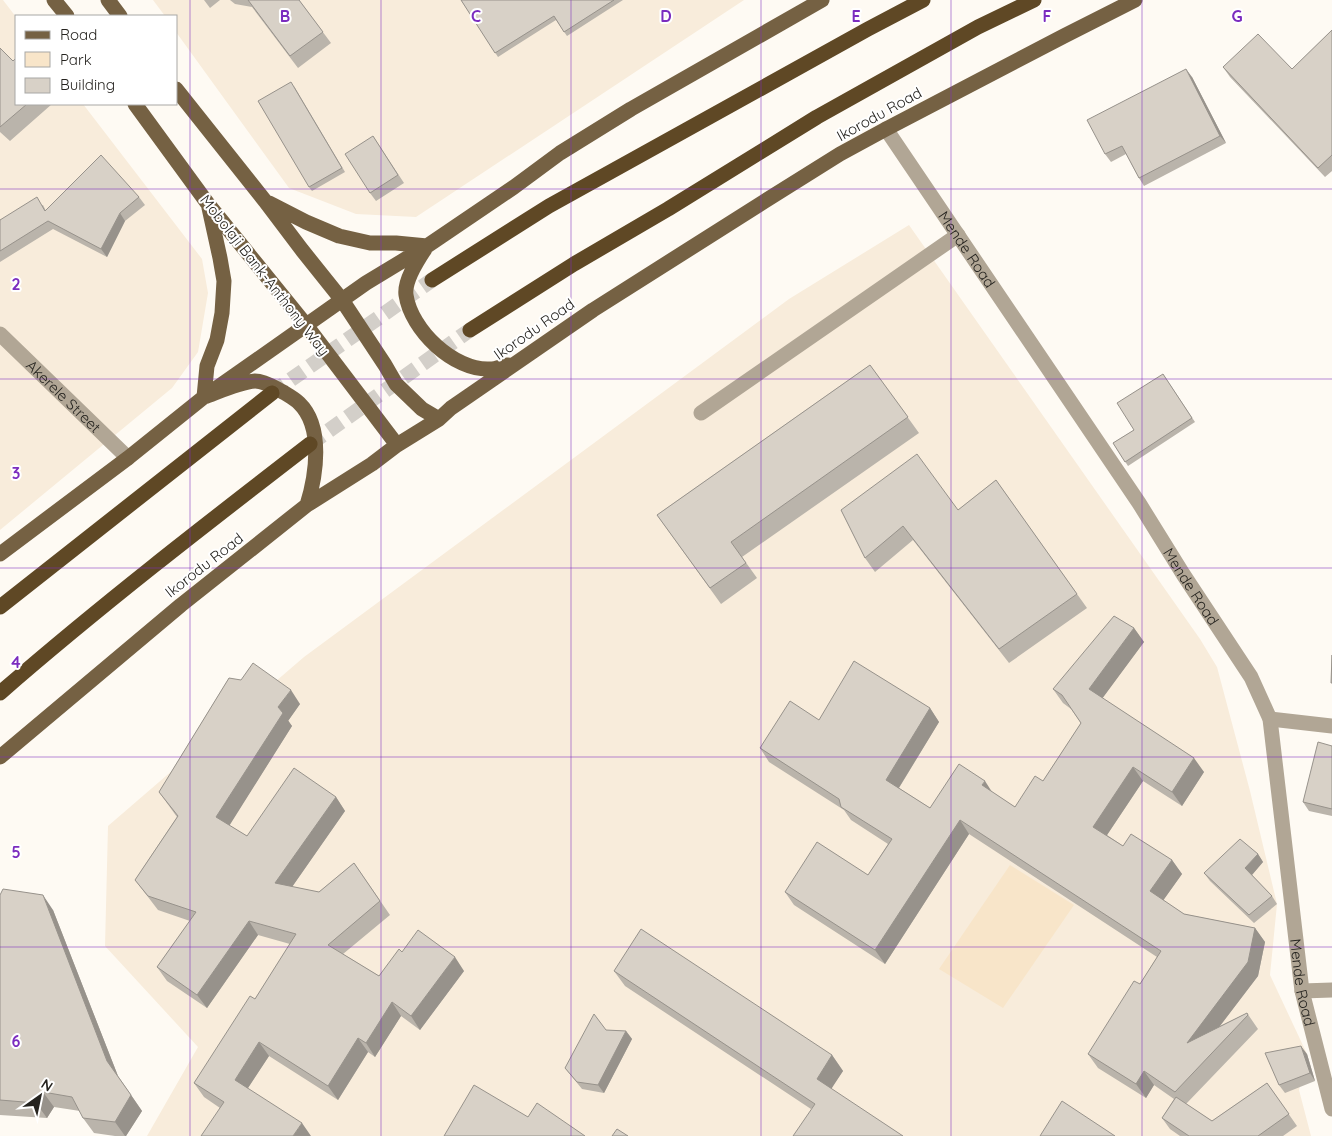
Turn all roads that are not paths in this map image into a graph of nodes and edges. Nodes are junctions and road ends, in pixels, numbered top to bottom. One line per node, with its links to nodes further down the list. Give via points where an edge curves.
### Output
1 (54, 0): 7 (main road)
2 (108, 0): 8 (main road)
3 (822, 0): 15 (main road, via 709,63 560,153)
4 (923, 0): 16 (highway, via 549,206)
5 (1034, 0): 19 (highway, Ikorodu Road, via 817,117)
6 (1135, 0): 11 (main road, Ikorodu Road)
7 (66, 15)
8 (119, 15)
9 (178, 92): 12 (main road)
10 (136, 105): 13 (main road, Mobolaji Bank-Anthony Way)
11 (886, 129): 14 (street, Mende Road); 21 (main road, Ikorodu Road, via 670,260)
12 (264, 201): 15 (main road, via 339,236 370,243); 17 (main road)
13 (208, 204): 18 (main road, Mobolaji Bank-Anthony Way); 23 (main road, via 224,281 222,313 217,340 207,366)
14 (958, 235): 24 (street); 33 (street, Mende Road, via 1251,677)
15 (427, 246): 17 (main road); 21 (main road, via 411,271 405,294 422,330 439,349 473,367 490,369)
16 (432, 280)
17 (342, 300): 18 (main road); 25 (main road, via 396,384 422,409)
18 (306, 325): 23 (main road); 27 (main road, Mobolaji Bank-Anthony Way)
19 (470, 330)
20 (0, 334): 28 (street, Akerele Street)
21 (516, 363): 25 (main road, Ikorodu Road)
22 (272, 393): 31 (highway)
23 (204, 397): 28 (main road); 29 (main road, via 256,381 272,386 299,403 312,426 316,455)
24 (701, 414)
25 (439, 419): 27 (main road, Ikorodu Road)
26 (310, 444): 32 (highway, Ikorodu Road, via 57,643)
27 (397, 445): 29 (main road, Ikorodu Road)
28 (128, 458): 30 (main road)
29 (308, 505): 35 (main road, Ikorodu Road, via 181,605)
30 (0, 554)
31 (0, 607)
32 (0, 693)
33 (1270, 719): 34 (street); 37 (street, Mende Road)
34 (1332, 726)
35 (0, 757)
36 (1332, 990): 37 (street)
37 (1302, 991): 38 (street, Mende Road)
38 (1332, 1109)

